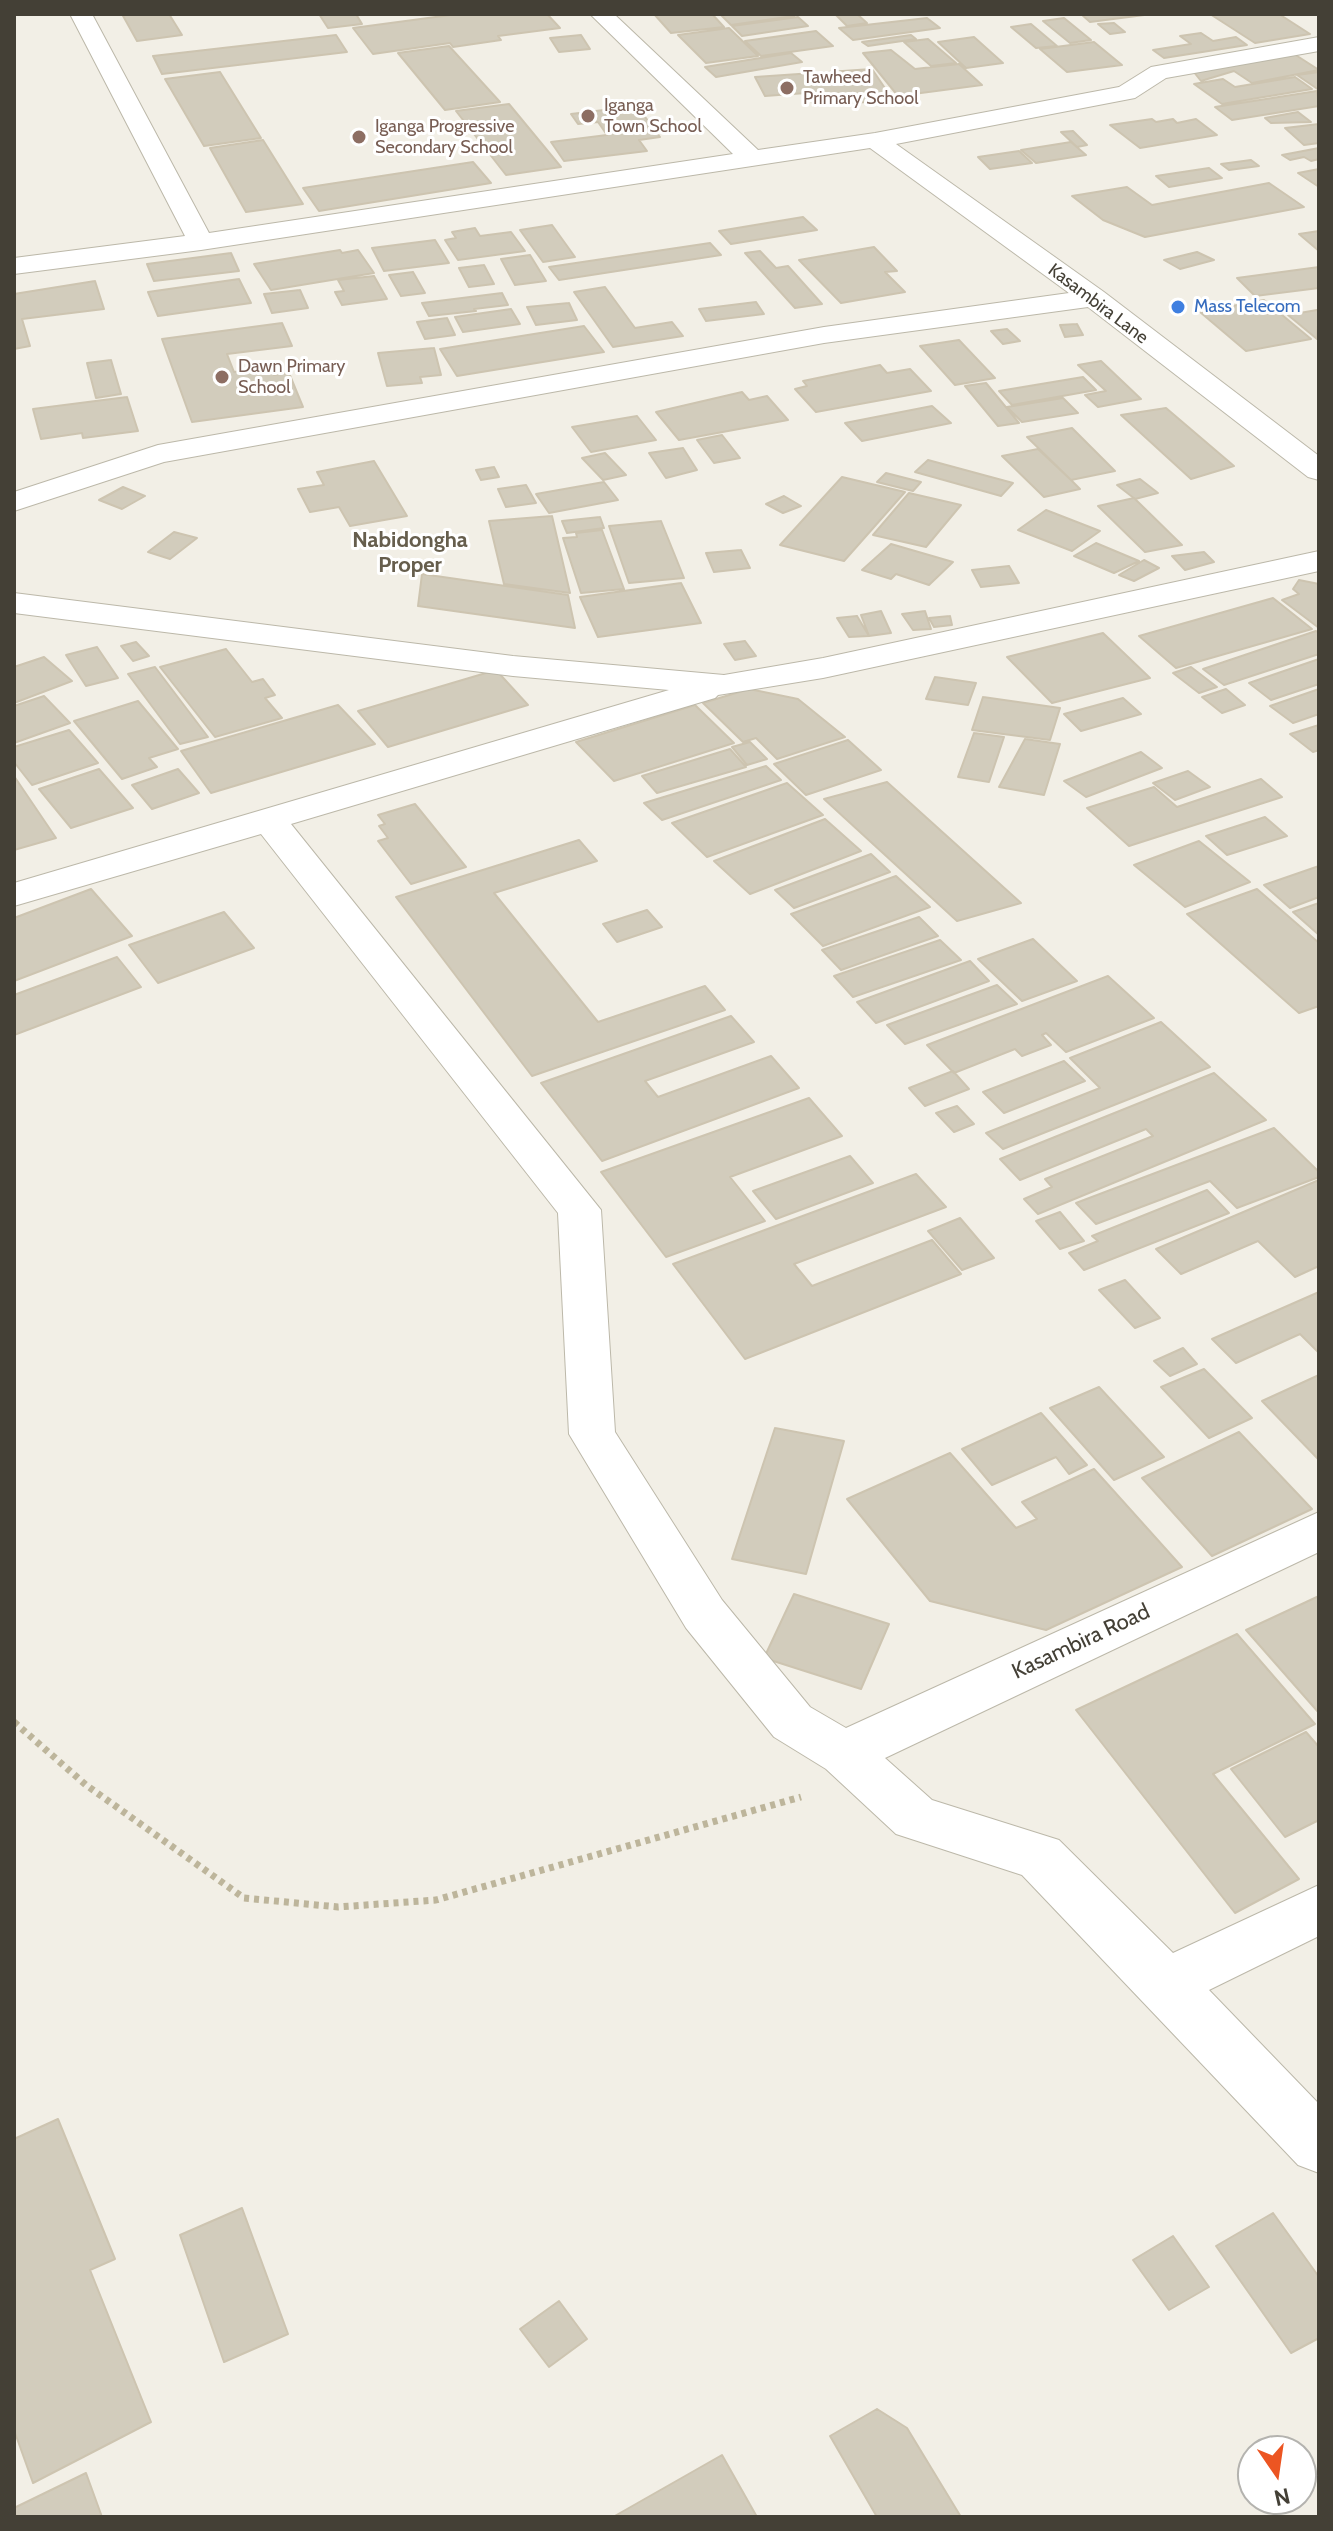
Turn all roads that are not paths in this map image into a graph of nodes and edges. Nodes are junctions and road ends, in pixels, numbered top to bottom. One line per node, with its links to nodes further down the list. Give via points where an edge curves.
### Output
1 (81, 14): 6 (street)
2 (601, 14): 5 (street)
3 (1319, 44): 4 (street, via 1159,72 1126,93)
4 (875, 140): 5 (street); 8 (street, Kasambira Lane)
5 (752, 158): 6 (street)
6 (201, 242): 7 (street)
7 (14, 266)
8 (1094, 298): 9 (street, Kasambira Lane); 10 (street, via 824,335 158,454)
9 (1319, 471)
10 (14, 502)
11 (1319, 561): 13 (street)
12 (14, 603): 13 (street, via 513,666)
13 (724, 685): 14 (street)
14 (268, 819): 15 (street); 17 (street, via 579,1210 592,1434 704,1614 792,1722)
15 (14, 895)
16 (1319, 1531): 17 (street, Kasambira Road)
17 (844, 1753): 19 (street, via 915,1818 1040,1857)
18 (1319, 1909): 19 (street)
19 (1166, 1984): 20 (street)
20 (1319, 2145)

